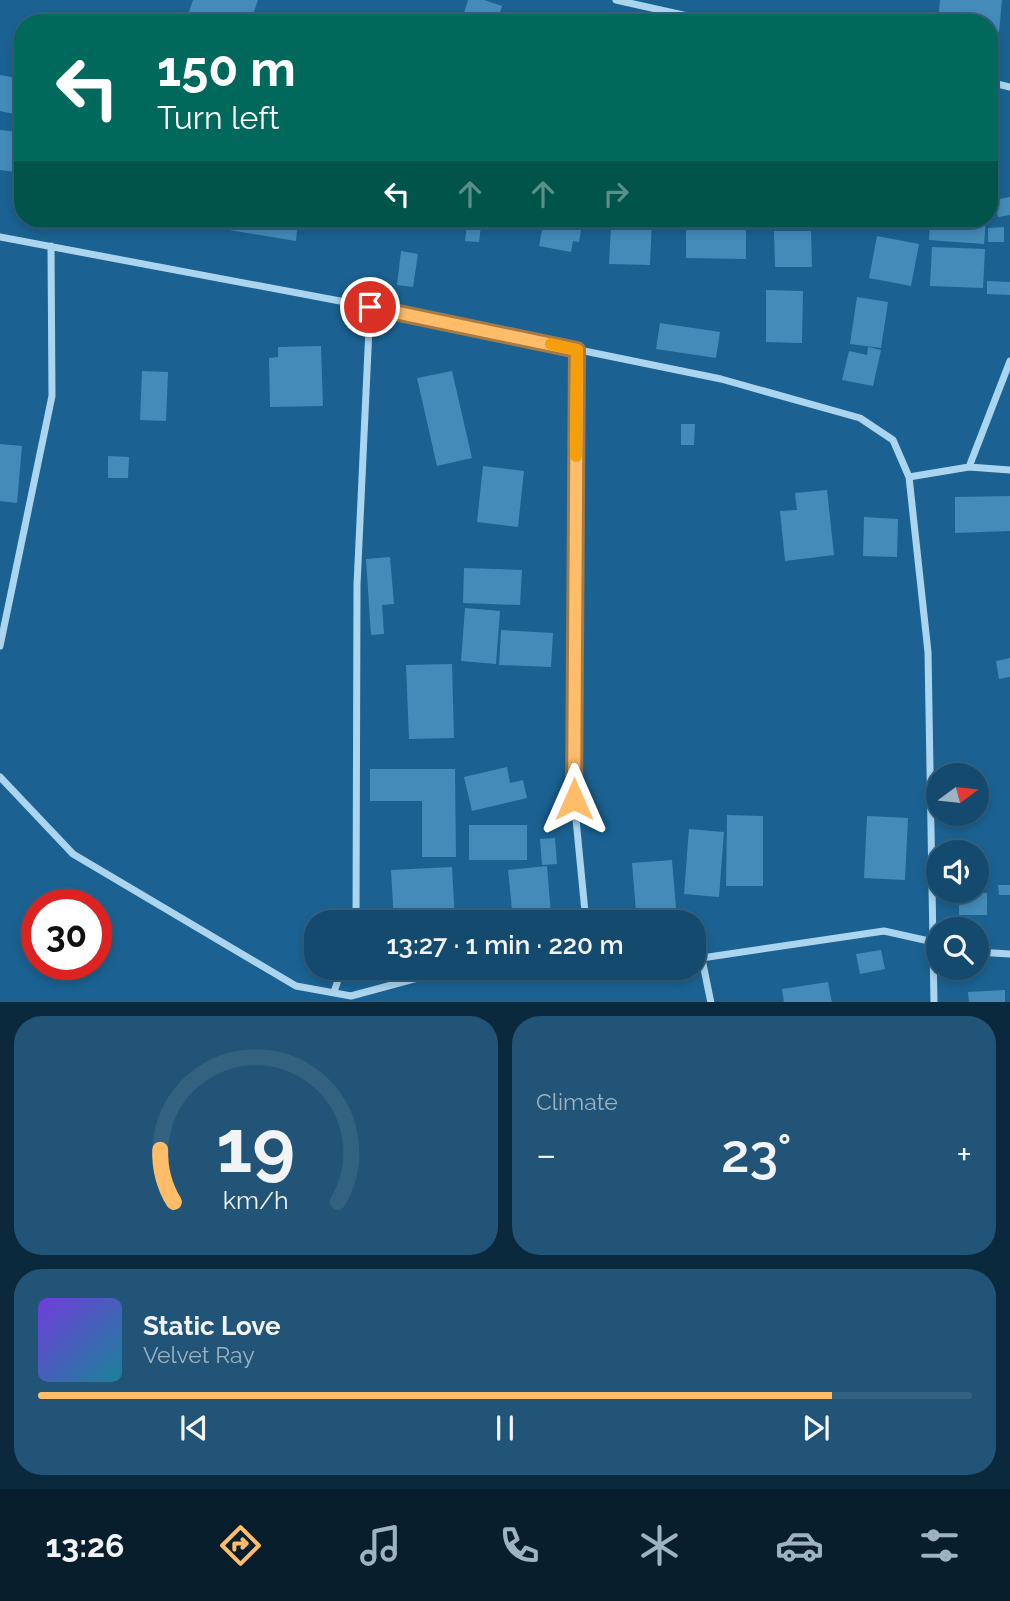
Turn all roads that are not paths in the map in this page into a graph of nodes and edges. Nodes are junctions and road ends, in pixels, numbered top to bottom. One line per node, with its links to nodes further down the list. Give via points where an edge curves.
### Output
1 (616, 0): 2 (street)
2 (679, 14)
3 (0, 237): 4 (street)
4 (51, 246): 5 (street); 11 (street, via 52,396)
5 (370, 307): 6 (street); 13 (street, via 357,585)
6 (577, 350): 10 (street, via 721,379 860,418 893,440); 14 (street, via 574,799)
7 (1010, 361): 8 (street)
8 (969, 467): 9 (street); 10 (street)
9 (1010, 470)
10 (909, 477): 15 (street, via 928,652)
11 (0, 644)
12 (0, 777): 24 (street, via 73,854 296,986)
13 (356, 910)
14 (585, 910)
15 (933, 917)
16 (926, 940): 19 (street, via 884,931)
17 (989, 953): 18 (street)
18 (1010, 954)
19 (706, 958)
20 (338, 980): 24 (street)
21 (410, 980): 24 (street, via 351,996)
22 (704, 980): 25 (street)
23 (934, 980): 26 (street)
24 (334, 992)
25 (710, 1002)
26 (934, 1002)

